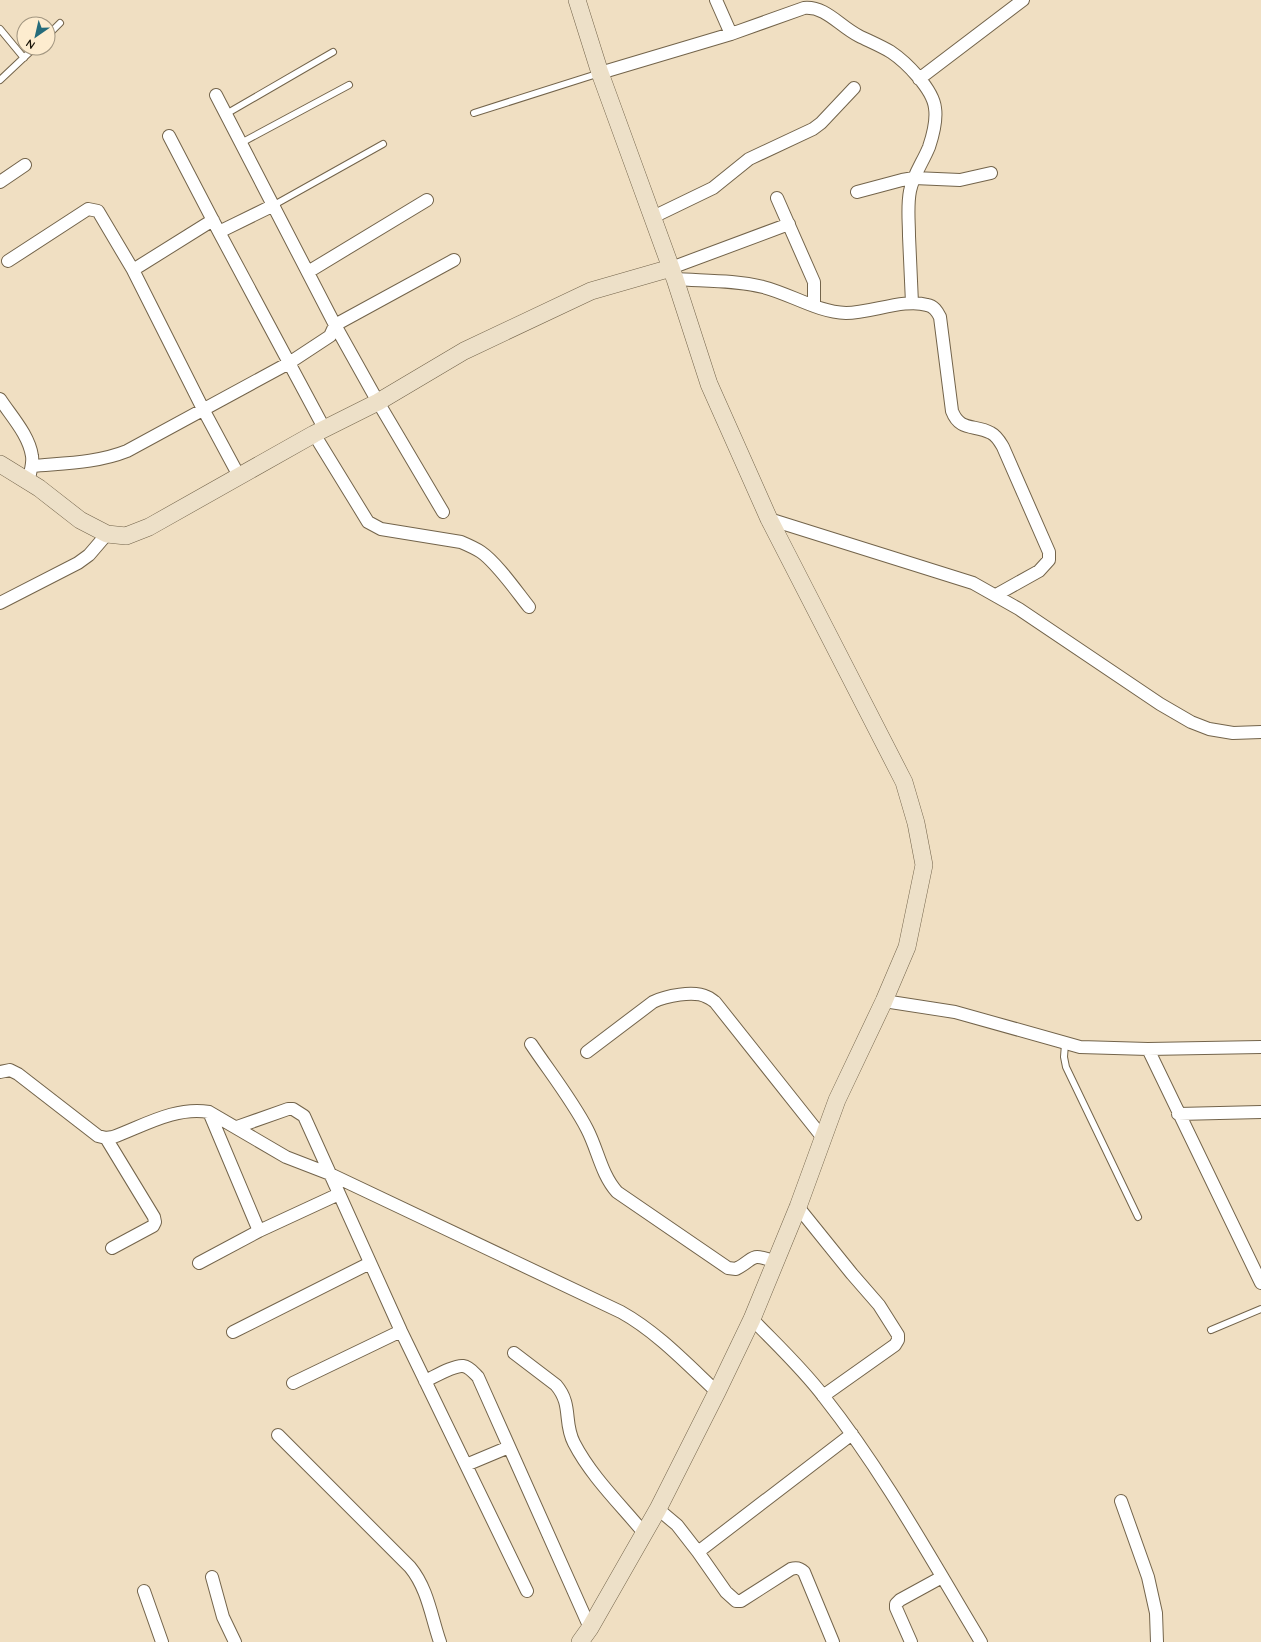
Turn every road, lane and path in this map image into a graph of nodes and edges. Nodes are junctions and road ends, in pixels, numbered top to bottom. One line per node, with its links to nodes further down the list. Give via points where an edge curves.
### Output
1 (577, 0): 10 (street)
2 (716, 0): 7 (street)
3 (1023, 0): 11 (street)
4 (60, 23): 5 (lane)
5 (56, 27)
6 (0, 28): 9 (lane)
7 (730, 34): 10 (street); 11 (street, via 813,7 820,9 851,32 892,53)
8 (333, 52): 17 (lane)
9 (24, 58): 12 (lane)
10 (600, 73): 16 (lane); 29 (street)
11 (919, 79): 23 (street, via 932,98 935,120 928,147)
12 (0, 80)
13 (350, 85): 19 (lane)
14 (854, 88): 29 (street, via 813,129 749,159 713,188)
15 (216, 95): 17 (street)
16 (474, 113)
17 (226, 114): 19 (street)
18 (169, 136): 30 (street)
19 (241, 143): 28 (street)
20 (384, 144): 28 (lane)
21 (25, 165): 24 (street)
22 (991, 173): 23 (street, via 960,180)
23 (914, 178): 25 (street); 38 (street, via 908,202)
24 (0, 182)
25 (857, 192)
26 (777, 198): 31 (street)
27 (427, 200): 36 (street)
28 (274, 205): 32 (street); 36 (street)
29 (653, 217): 37 (street)
30 (213, 220): 32 (street); 35 (street)
31 (789, 224): 37 (street); 39 (street, via 814,282)
32 (219, 232): 41 (street)
33 (454, 260): 40 (street)
34 (8, 261): 35 (street, via 88,209 94,209 101,214)
35 (133, 270): 44 (street)
36 (308, 272): 40 (street)
37 (673, 273): 39 (street, via 748,284 777,291); 43 (street, via 591,291 464,351); 50 (street, via 710,384)
38 (912, 303): 39 (street, via 856,313 833,312); 52 (street, via 927,304 940,317 955,418 966,426 992,433 998,438 1049,552 1049,560 1039,571)
39 (814, 306)
40 (335, 324): 41 (street, via 330,336); 43 (street)
41 (290, 363): 44 (street); 45 (street)
42 (0, 399): 47 (street, via 25,436 32,456)
43 (378, 402): 45 (street); 49 (street)
44 (203, 409): 47 (street, via 127,451); 48 (street)
45 (319, 431): 48 (street); 54 (street, via 368,522 380,529 472,546 490,560)
46 (0, 464): 47 (street)
47 (30, 474): 51 (street, via 80,520)
48 (239, 476): 51 (street, via 149,527 126,536)
49 (443, 512)
50 (769, 519): 52 (street, via 973,583); 56 (street, via 904,782 916,823 924,865 907,947)
51 (107, 534): 53 (street, via 89,555 78,563)
52 (996, 595): 55 (street, via 1191,722 1209,729 1233,733)
53 (0, 603)
54 (529, 607)
55 (1261, 732)
56 (884, 1001): 58 (street, via 954,1012); 68 (street, via 837,1100)
57 (531, 1044): 75 (street, via 586,1126 604,1172 617,1192 728,1268 736,1269 755,1256)
58 (1064, 1044): 60 (street, via 1091,1048); 72 (lane, via 1066,1067)
59 (1261, 1047): 60 (street)
60 (1148, 1049): 65 (street)
61 (587, 1052): 68 (street, via 653,1002 667,996 699,994 715,1002)
62 (0, 1072): 67 (street, via 10,1070 18,1074 98,1136)
63 (209, 1112): 66 (street); 67 (street, via 199,1110 169,1115); 73 (street)
64 (1261, 1112): 65 (street)
65 (1178, 1114): 78 (street)
66 (236, 1127): 69 (street, via 286,1157); 69 (street, via 293,1109 304,1116)
67 (106, 1138): 74 (street, via 155,1222)
68 (823, 1138): 71 (street)
69 (330, 1174): 70 (street); 87 (street, via 637,1320)
70 (339, 1194): 73 (street); 77 (street)
71 (798, 1208): 75 (street); 88 (street, via 879,1304 898,1335 895,1345)
72 (1138, 1217)
73 (259, 1231): 76 (street)
74 (112, 1248)
75 (776, 1262): 80 (street)
76 (199, 1263)
77 (370, 1263): 82 (street); 83 (street)
78 (1261, 1283)
79 (1261, 1309): 81 (lane)
80 (752, 1319): 87 (street); 88 (street)
81 (1211, 1330)
82 (401, 1331): 85 (street); 86 (street)
83 (233, 1332)
84 (514, 1353): 95 (street, via 562,1391 574,1443 599,1481)
85 (425, 1381): 91 (street, via 452,1368 463,1366 470,1369 478,1377); 92 (street)
86 (293, 1383)
87 (717, 1392): 94 (street)
88 (823, 1396): 89 (street)
89 (852, 1434): 96 (street); 97 (street, via 894,1496)
90 (278, 1435): 104 (street, via 418,1577)
91 (509, 1447): 92 (street); 101 (street)
92 (466, 1465): 100 (street)
93 (1122, 1500): 109 (street, via 1148,1577 1156,1613)
94 (658, 1509): 95 (street); 96 (street, via 677,1525)
95 (644, 1533): 101 (street)
96 (698, 1552): 106 (street, via 726,1592 736,1601 741,1601 791,1568 801,1569)
97 (942, 1576): 107 (street, via 896,1604); 108 (street)
98 (212, 1577): 103 (street, via 223,1617)
99 (144, 1590): 102 (street)
100 (527, 1591)
101 (590, 1628): 105 (street)
102 (162, 1642)
103 (235, 1642)
104 (440, 1642)
105 (580, 1642)
106 (833, 1642)
107 (911, 1642)
108 (981, 1642)
109 (1157, 1642)

